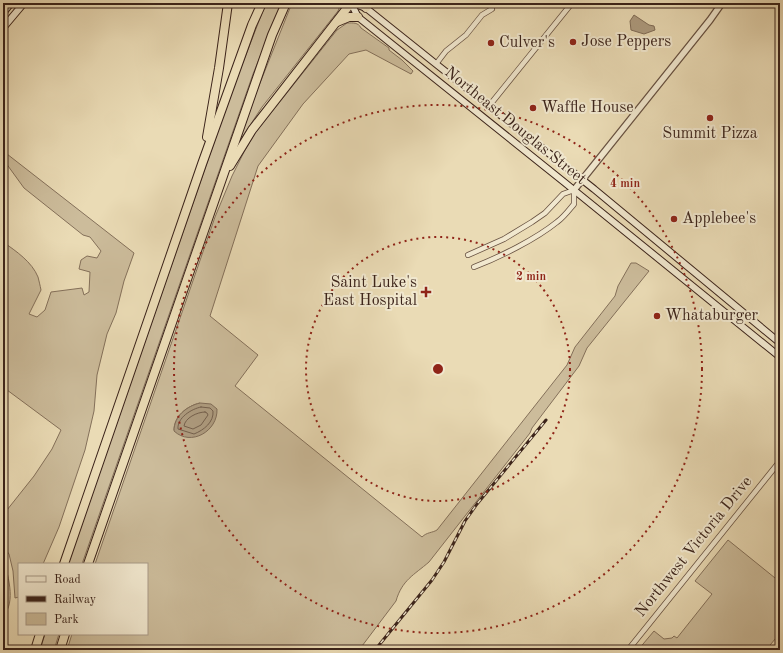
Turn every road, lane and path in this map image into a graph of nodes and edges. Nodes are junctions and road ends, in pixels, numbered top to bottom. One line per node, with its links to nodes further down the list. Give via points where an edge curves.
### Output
1 (11, 3): 11 (main road)
2 (24, 3): 14 (main road)
3 (228, 3): 17 (highway, via 217,84)
4 (262, 3): 17 (highway)
5 (286, 3): 20 (highway)
6 (351, 3): 9 (main road, Northeast Douglas Street); 12 (main road, Northeast Douglas Street); 13 (highway)
7 (572, 3): 16 (street)
8 (722, 3): 18 (street)
9 (365, 5): 15 (main road, Northeast Douglas Street)
10 (492, 9): 15 (street, via 482,15 466,35 446,51)
11 (3, 13)
12 (358, 17): 13 (highway, via 349,17); 19 (main road, Northeast Douglas Street)
13 (335, 23): 20 (highway, via 252,130)
14 (3, 28)
15 (436, 64): 16 (main road, Northeast Douglas Street)
16 (489, 106): 18 (main road, Northeast Douglas Street)
17 (202, 164): 26 (highway)
18 (582, 180): 19 (street); 23 (main road, Northeast Douglas Street)
19 (574, 190): 21 (street, via 563,194 545,213 504,239); 22 (street, via 574,204 559,221 534,237); 24 (main road, Northeast Douglas Street)
20 (214, 199): 27 (highway)
21 (468, 254)
22 (474, 267)
23 (780, 343)
24 (780, 357)
25 (780, 461): 32 (street, Northwest Victoria Drive)
26 (64, 563)
27 (88, 563)
28 (40, 635): 30 (highway)
29 (65, 635): 31 (highway)
30 (35, 650)
31 (60, 650)
32 (628, 650)

